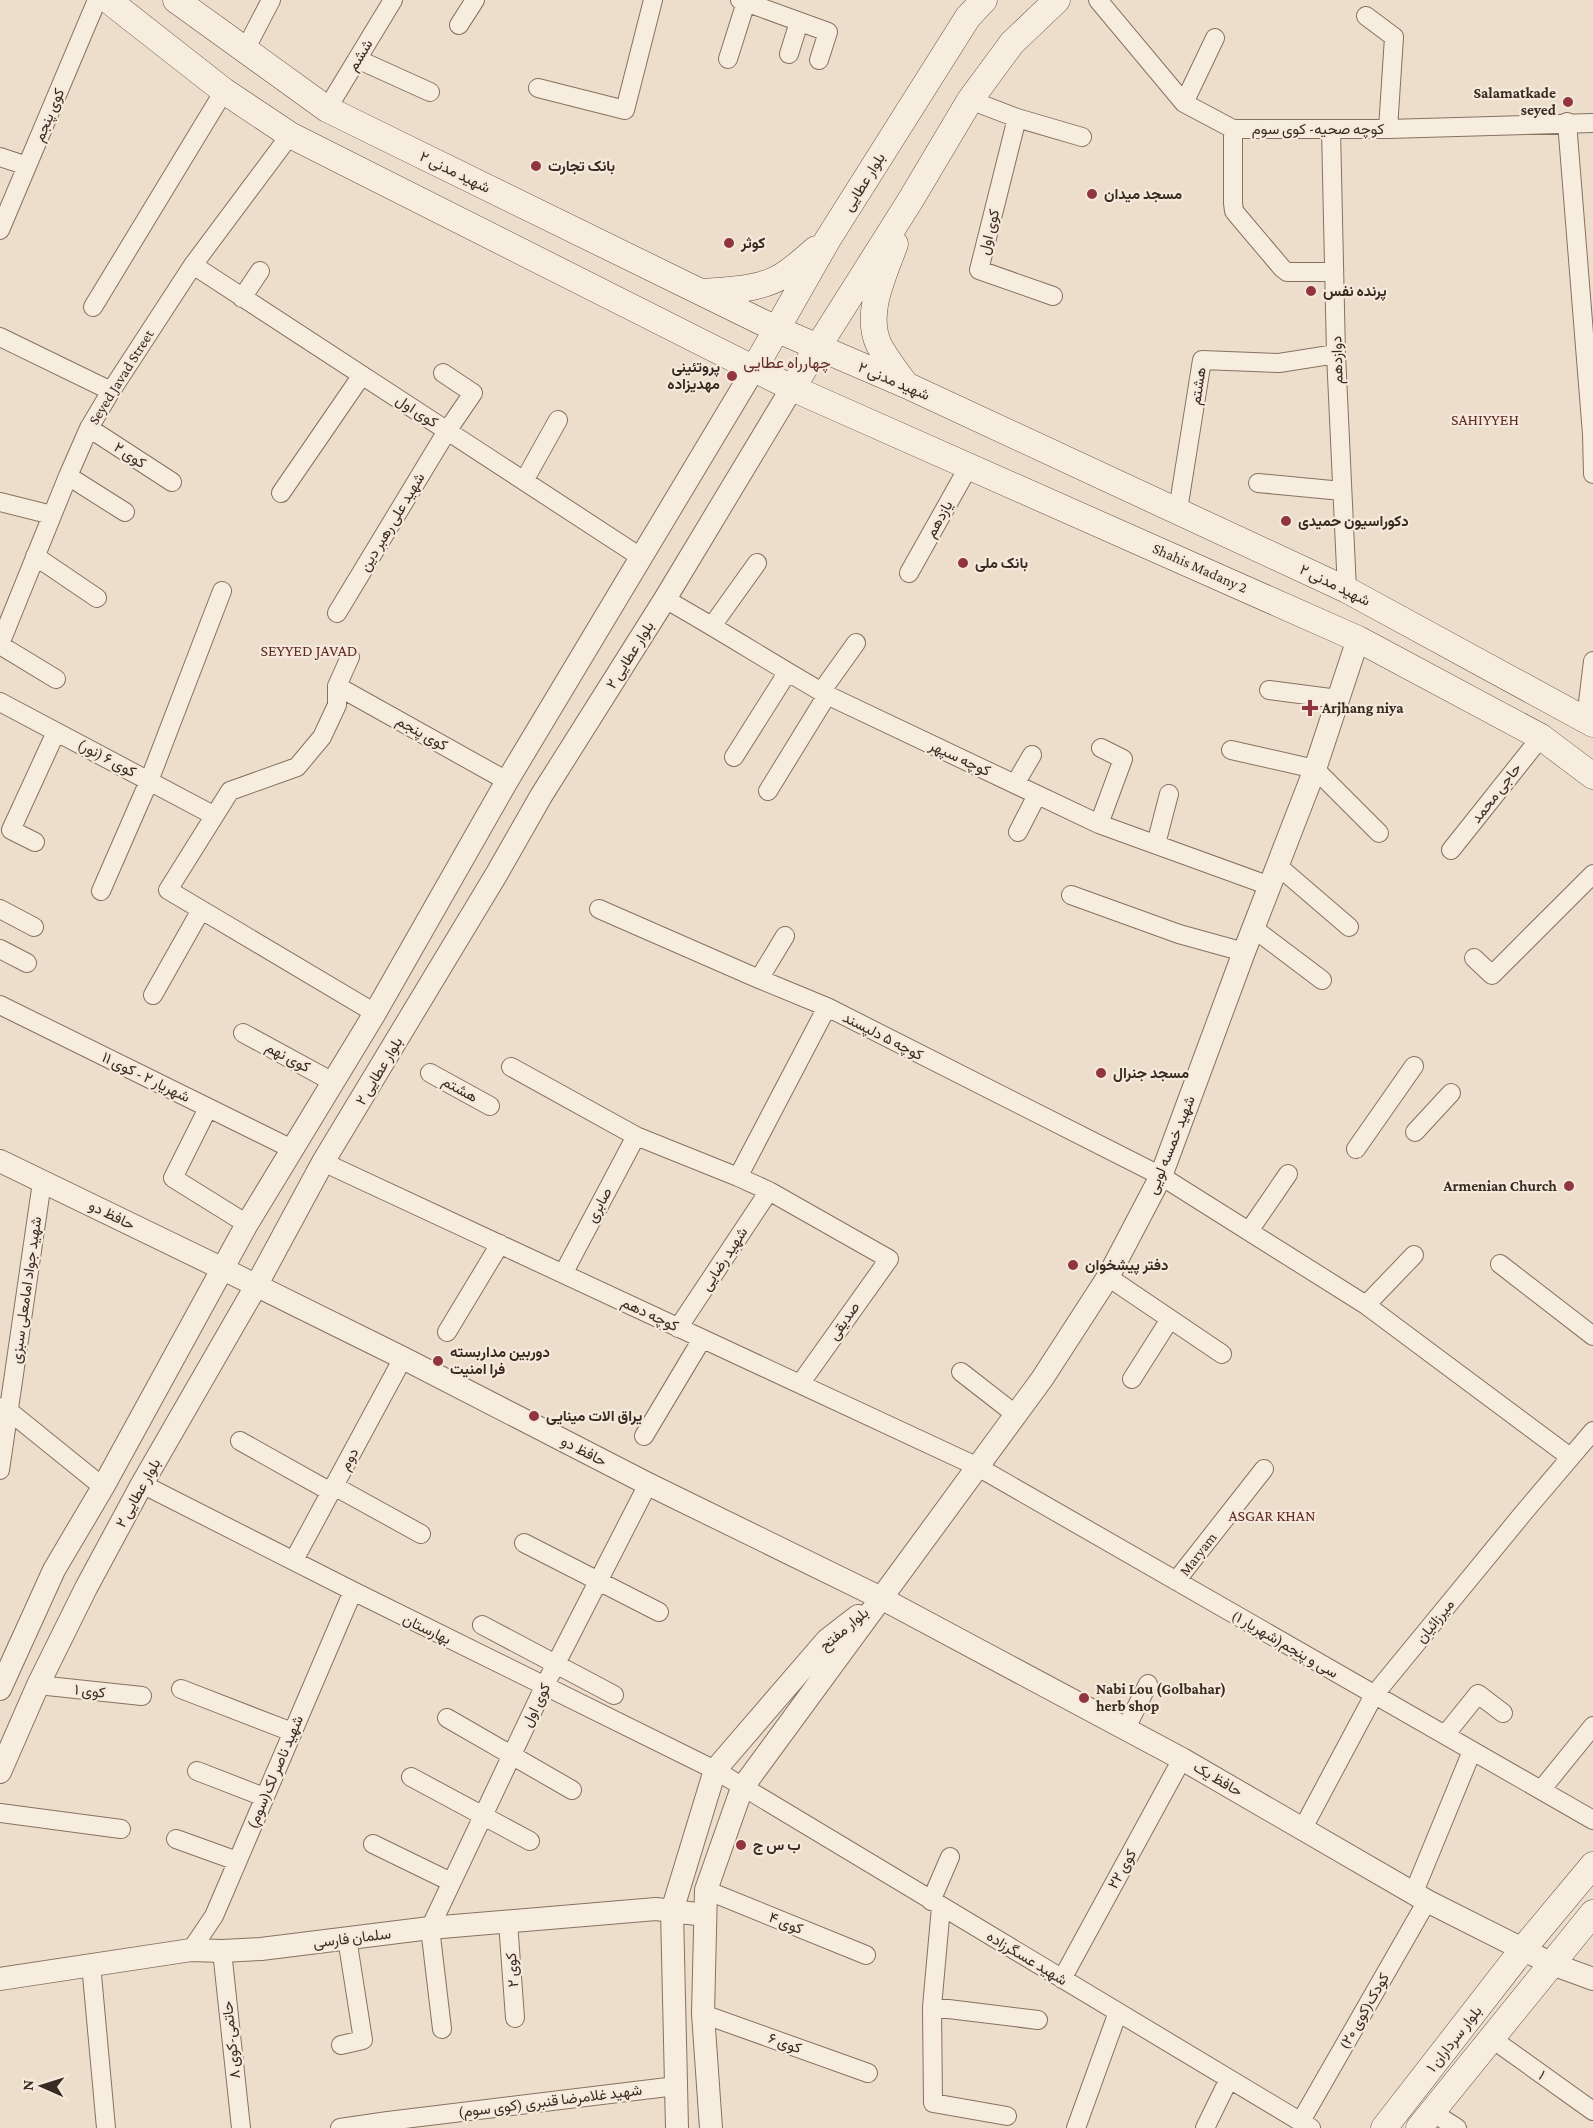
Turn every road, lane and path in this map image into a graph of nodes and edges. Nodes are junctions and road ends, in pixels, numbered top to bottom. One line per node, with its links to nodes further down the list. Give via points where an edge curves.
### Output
1 (97, 0): 36 (street, کوی پنجم)
2 (108, 0): 22 (main road)
3 (176, 0): 16 (main road, شهید مدنی ۲)
4 (271, 0): 16 (street)
5 (393, 0): 18 (street, ششم)
6 (474, 0): 14 (street)
7 (653, 0): 21 (street, via 625,110)
8 (984, 0): 39 (main road, بلوار عطایی, via 968,17)
9 (1057, 0): 24 (main road, via 1012,44)
10 (1098, 0): 25 (street, کوچه صحیه- کوی سوم)
11 (743, 1): 13 (street); 19 (street)
12 (1366, 16): 32 (street, via 1394,37)
13 (799, 22): 17 (street); 20 (street, via 828,33)
14 (459, 25)
15 (1215, 38): 25 (street)
16 (244, 51): 26 (main road, شهید مدنی ۲)
17 (789, 54)
18 (357, 59): 23 (street); 26 (street, ششم)
19 (728, 59)
20 (819, 60)
21 (538, 88)
22 (225, 91): 33 (main road); 46 (street)
23 (430, 92)
24 (970, 100): 27 (street); 37 (main road)
25 (1184, 103): 30 (street, کوچه صحیه- کوی سوم)
26 (327, 109): 43 (main road, شهید مدنی ۲)
27 (1017, 118): 34 (street); 44 (street, کوی اول, via 979,270)
28 (1567, 122): 29 (street, کوچه صحیه- کوی سوم); 32 (street, کوچه صحیه- کوی سوم); 60 (street)
29 (1593, 123)
30 (1233, 129): 31 (street, کوچه صحیه- کوی سوم); 42 (street, via 1234,211 1287,272)
31 (1330, 129): 32 (street, کوچه صحیه- کوی سوم); 42 (street, دوازدهم)
32 (1388, 129)
33 (290, 135): 40 (street, Seyed Javad Street); 51 (main road)
34 (1082, 137)
35 (0, 157): 36 (street)
36 (27, 166): 38 (street, کوی پنجم)
37 (910, 201): 49 (main road); 54 (main road, via 874,310 879,346)
38 (0, 230)
39 (828, 239): 43 (main road, via 782,276 763,285); 47 (main road, بلوار عطایی)
40 (192, 265): 45 (street, کوی اول); 56 (street, Seyed Javad Street)
41 (260, 271): 45 (street)
42 (1334, 272): 50 (street, دوازدهم)
43 (701, 292): 47 (main road, شهید مدنی ۲)
44 (1053, 296)
45 (242, 298): 53 (street, کوی اول)
46 (93, 307)
47 (776, 329): 49 (main road, شهید مدنی ۲); 51 (main road, بلوار عطایی)
48 (0, 337): 56 (street)
49 (817, 348): 54 (main road, شهید مدنی ۲); 55 (main road)
50 (1336, 354): 67 (street, دوازدهم); 70 (street, هشتم, via 1279,363 1202,360)
51 (754, 369): 55 (main road); 74 (street)
52 (443, 373): 59 (street, شهید علی رهبر دین, via 473,393)
53 (362, 375): 59 (street, کوی اول); 68 (street)
54 (906, 385): 70 (main road, شهید مدنی ۲)
55 (792, 388): 61 (main road, Shahis Madany 2); 80 (street, بلوار عطایی ۲)
56 (111, 391): 58 (street, Seyed Javad Street)
57 (558, 420): 64 (street)
58 (89, 428): 63 (street, Seyed Javad Street); 65 (street, کوی ۲)
59 (447, 431): 64 (street, کوی اول); 81 (street, شهید علی رهبر دین)
60 (1592, 433): 62 (street)
61 (969, 466): 76 (street, یازدهم); 83 (main road, Shahis Madany 2)
62 (1593, 474)
63 (68, 476): 71 (street); 72 (street, Seyed Javad Street)
64 (524, 481): 74 (street, کوی اول)
65 (172, 482)
66 (1258, 483): 67 (street)
67 (1342, 491): 77 (street, دوازدهم)
68 (281, 494)
69 (0, 502): 72 (street)
70 (1178, 510): 77 (main road, شهید مدنی ۲)
71 (125, 512)
72 (52, 515): 73 (street, Seyed Javad Street)
73 (35, 556): 79 (street); 85 (street, Seyed Javad Street)
74 (642, 558): 106 (street)
75 (757, 563): 82 (street)
76 (909, 573)
77 (1347, 590): 94 (main road, شهید مدنی ۲)
78 (222, 591): 105 (street)
79 (97, 598)
80 (665, 599): 82 (street, کوچه سپهر); 111 (street, بلوار عطایی ۲)
81 (337, 613)
82 (712, 626): 88 (street, کوچه سپهر)
83 (1358, 639): 93 (street, شهید خمسه لویی); 98 (main road, Shahis Madany 2)
84 (856, 643): 92 (street)
85 (0, 645): 89 (street)
86 (350, 657): 90 (street)
87 (1593, 661): 96 (street)
88 (787, 673): 92 (street, کوچه سپهر); 102 (street)
89 (56, 679)
90 (337, 686): 106 (street, کوی پنجم); 112 (street, via 337,705 322,737 297,767 230,790)
91 (1269, 690): 93 (street)
92 (824, 694): 107 (street, کوچه سپهر); 108 (street)
93 (1338, 699): 103 (street, شهید خمسه لویی)
94 (1554, 701): 96 (main road, شهید مدنی ۲); 98 (main road, via 1564,722 1563,733 1552,738)
95 (0, 702): 97 (street, کوی ۶ (نور))
96 (1591, 724): 104 (main road, via 1577,740 1576,755)
97 (56, 732): 105 (street, کوی ۶ (نور)); 116 (street, via 11,830)
98 (1537, 735): 104 (main road, Shahis Madany 2); 118 (street, حاجی محمد)
99 (1101, 748): 113 (street, via 1123,759)
100 (1231, 750): 103 (street)
101 (1032, 755): 107 (street)
102 (734, 757)
103 (1315, 769): 115 (street); 120 (street, شهید خمسه لویی)
104 (1587, 771)
105 (149, 781): 112 (street, کوی ۶ (نور)); 121 (street)
106 (507, 781): 111 (street); 139 (street)
107 (1015, 784): 110 (street, کوچه سپهر)
108 (768, 791)
109 (1169, 794): 117 (street)
110 (1037, 795): 113 (street, کوچه سپهر); 114 (street)
111 (541, 796): 153 (street, بلوار عطایی ۲)
112 (213, 815): 125 (street, via 168,890)
113 (1099, 824): 117 (street, کوچه سپهر)
114 (1018, 832)
115 (1379, 833)
116 (35, 842)
117 (1156, 844): 120 (street, کوچه سپهر)
118 (1451, 850)
119 (1593, 874): 132 (street, via 1492,975)
120 (1274, 876): 127 (street); 128 (street, شهید خمسه لویی)
121 (101, 891)
122 (1071, 895): 131 (street, via 1179,934)
123 (0, 909): 126 (street)
124 (599, 909): 134 (street, کوچه ۵ دلپسند)
125 (201, 910): 136 (street); 139 (street)
126 (34, 927)
127 (1349, 927)
128 (1253, 928): 131 (street, شهید خمسه لویی); 135 (street)
129 (785, 936): 134 (street)
130 (0, 949): 133 (street)
131 (1244, 952): 155 (street, شهید خمسه لویی)
132 (1474, 958)
133 (27, 963)
134 (759, 979): 138 (street, کوچه ۵ دلپسند)
135 (1322, 980)
136 (153, 995)
137 (0, 1005): 147 (street, شهریار ۲ - کوی ۱۱)
138 (827, 1007): 155 (street, کوچه ۵ دلپسند); 156 (street)
139 (375, 1013): 144 (street)
140 (243, 1033): 144 (street, کوی نهم)
141 (1414, 1066): 151 (street)
142 (511, 1067): 149 (street)
143 (430, 1073): 146 (street, هشتم)
144 (333, 1082): 150 (street)
145 (1451, 1093): 148 (street)
146 (490, 1106)
147 (208, 1108): 150 (street, شهریار ۲ - کوی ۱۱); 159 (street, via 173,1178)
148 (1415, 1132)
149 (636, 1136): 156 (street); 166 (street, صابری)
150 (292, 1149): 159 (street)
151 (1356, 1149)
152 (0, 1161): 157 (street, حافظ دو)
153 (323, 1162): 161 (street, بلوار عطایی ۲); 162 (street, کوچه دهم)
154 (1287, 1174): 160 (street)
155 (1161, 1176): 160 (street, کوچه ۵ دلپسند); 167 (street, شهید خمسه لویی)
156 (738, 1177): 158 (street)
157 (42, 1182): 165 (street, حافظ دو); 181 (street, شهید جواد امامعلی سبزی)
158 (769, 1191): 172 (street, شهید رضایی); 180 (street, صدیقی, via 889,1259)
159 (253, 1215): 161 (street, via 259,1229 273,1236); 165 (street)
160 (1249, 1231): 169 (street, کوچه ۵ دلپسند)
161 (283, 1235): 168 (street, بلوار عطایی ۲); 170 (street, via 276,1281)
162 (500, 1244): 166 (street, کوچه دهم); 173 (street)
163 (1414, 1255): 169 (street)
164 (1500, 1264): 174 (street)
165 (223, 1269): 168 (street, حافظ دو); 192 (street)
166 (563, 1274): 172 (street, کوچه دهم)
167 (1108, 1277): 171 (street); 182 (street, شهید خمسه لویی)
168 (256, 1286): 170 (street, حافظ دو); 190 (street, بلوار عطایی ۲)
169 (1366, 1305): 186 (street, کوچه ۵ دلپسند)
170 (295, 1306): 177 (street, حافظ دو)
171 (1170, 1319): 176 (street); 179 (street)
172 (678, 1328): 175 (street, کوچه دهم)
173 (447, 1332)
174 (1593, 1336)
175 (702, 1339): 180 (street, کوچه دهم); 184 (street)
176 (1222, 1354)
177 (403, 1358): 191 (street, حافظ دو); 193 (street, دوم)
178 (961, 1372): 182 (street)
179 (1132, 1379)
180 (800, 1384): 187 (street, کوچه دهم)
181 (4, 1409): 189 (street, شهید جواد امامعلی سبزی); 192 (street)
182 (1015, 1414): 187 (street, شهید خمسه لویی)
183 (1593, 1431): 186 (street, میرزائیان)
184 (644, 1436)
185 (240, 1441): 193 (street)
186 (1570, 1457): 212 (street, میرزائیان)
187 (978, 1467): 199 (street, سی و پنجم(شهریار ۱)); 202 (street, شهید خمسه لویی)
188 (1264, 1469): 199 (street, Maryam)
189 (0, 1470)
190 (142, 1484): 196 (street, بهارستان); 200 (street, بلوار عطایی ۲)
191 (648, 1484): 198 (street, کوی اول); 202 (street, حافظ دو)
192 (103, 1487): 197 (street)
193 (333, 1489): 194 (street); 196 (street, دوم)
194 (422, 1534)
195 (524, 1543): 198 (street)
196 (294, 1560): 201 (street, بهارستان)
197 (54, 1570): 200 (street); 209 (street)
198 (598, 1581): 203 (street); 205 (street, کوی اول)
199 (1176, 1581): 212 (street, سی و پنجم(شهریار ۱))
200 (86, 1588): 207 (street, بلوار عطایی ۲)
201 (353, 1592): 208 (street, بهارستان); 218 (street, شهید ناصر لک(سوم))
202 (881, 1598): 217 (street, حافظ یک); 223 (street, بلوار مفتح, via 827,1640); 227 (street, بلوار مفتح)
203 (659, 1612)
204 (482, 1625): 205 (street)
205 (556, 1664): 208 (street, کوی اول); 211 (street)
206 (1149, 1684): 217 (street)
207 (38, 1685): 213 (street, کوی ۱); 225 (street, بلوار عطایی ۲)
208 (544, 1687): 221 (street, کوی اول); 223 (street, بهارستان)
209 (0, 1689)
210 (181, 1689): 218 (street)
211 (614, 1695)
212 (1374, 1695): 219 (street, سی و پنجم(شهریار ۱)); 234 (street, میرزائیان)
213 (142, 1696)
214 (1503, 1713): 219 (street, via 1478,1694)
215 (447, 1718): 221 (street)
216 (1593, 1726): 229 (street)
217 (1126, 1728): 222 (street, حافظ یک)
218 (292, 1732): 230 (street, شهید ناصر لک(سوم))
219 (1444, 1735): 220 (street, سی و پنجم(شهریار ۱))
220 (1472, 1751): 229 (street, سی و پنجم(شهریار ۱)); 244 (street, کودک(کوی ۲۰))
221 (511, 1756): 228 (street); 232 (street, کوی اول)
222 (1182, 1759): 234 (street, حافظ یک); 259 (street, کوی ۲۲)
223 (715, 1770): 227 (street, بهارستان); 246 (street, بلوار مفتح)
224 (197, 1771): 230 (street)
225 (0, 1772)
226 (411, 1777): 232 (street)
227 (742, 1788): 243 (street, بلوار مفتح); 245 (street, شهید عسگرزاده)
228 (572, 1790)
229 (1541, 1791): 233 (street, سی و پنجم(شهریار ۱))
230 (264, 1797): 240 (street, شهید ناصر لک(سوم))
231 (0, 1813): 235 (street)
232 (483, 1816): 237 (street); 242 (street, کوی اول)
233 (1593, 1820)
234 (1302, 1828): 244 (street, حافظ یک)
235 (121, 1829)
236 (176, 1839): 240 (street)
237 (530, 1841)
238 (373, 1844): 242 (street)
239 (950, 1857): 245 (street)
240 (237, 1861): 253 (street, شهید ناصر لک(سوم), via 214,1916)
241 (1593, 1866): 252 (main road, بلوار سرداران ۱)
242 (451, 1882): 250 (street, کوی اول)
243 (706, 1890): 248 (street, بلوار مفتح); 255 (street, کوی ۴)
244 (1420, 1896): 252 (street, حافظ یک); 276 (street, کودک(کوی ۲۰))
245 (936, 1904): 259 (street, شهید عسگرزاده); 261 (street)
246 (672, 1911): 248 (street, سلمان فارسی); 249 (street, سلمان فارسی, via 656,1909); 271 (street, بلوار مفتح)
247 (1593, 1913): 257 (main road, بلوار سرداران ۱)
248 (705, 1915): 263 (street, بلوار مفتح)
249 (508, 1922): 250 (street, سلمان فارسی); 264 (street, کوی ۲)
250 (430, 1928): 251 (street, سلمان فارسی); 266 (street)
251 (347, 1938): 254 (street, سلمان فارسی); 268 (street, via 363,2040)
252 (1523, 1949): 257 (street, حافظ یک); 284 (main road, بلوار سرداران ۱)
253 (191, 1950): 254 (street, سلمان فارسی); 256 (street, سلمان فارسی)
254 (222, 1951): 278 (street, حاتمی-کوی ۸)
255 (866, 1955)
256 (91, 1964): 258 (street, سلمان فارسی); 277 (street)
257 (1552, 1964): 260 (street, حافظ یک); 267 (main road, بلوار سرداران ۱)
258 (0, 1979)
259 (1062, 1979): 262 (street, شهید عسگرزاده)
260 (1593, 1979)
261 (932, 2007): 265 (street); 273 (street, via 933,2103)
262 (1118, 2012): 270 (street, شهید عسگرزاده); 282 (street)
263 (703, 2014): 269 (street, کوی ۶); 281 (street, بلوار مفتح)
264 (515, 2018)
265 (1038, 2020)
266 (442, 2030)
267 (1491, 2038): 272 (street, ۱); 274 (main road, بلوار سرداران ۱)
268 (342, 2045)
269 (868, 2073)
270 (1229, 2079): 276 (street, شهید عسگرزاده); 283 (street)
271 (676, 2086): 275 (street, شهید غلامرضا قنبری (کوی سوم)); 280 (street, بلوار مفتح)
272 (1593, 2111)
273 (1007, 2116)
274 (1426, 2120): 285 (street)
275 (388, 2125): 279 (street, شهید غلامرضا قنبری (کوی سوم))
276 (1306, 2125)
277 (106, 2128)
278 (240, 2128)
279 (340, 2128)
280 (677, 2128)
281 (711, 2128)
282 (1076, 2128)
283 (1205, 2128)
284 (1384, 2128)
285 (1457, 2128)

